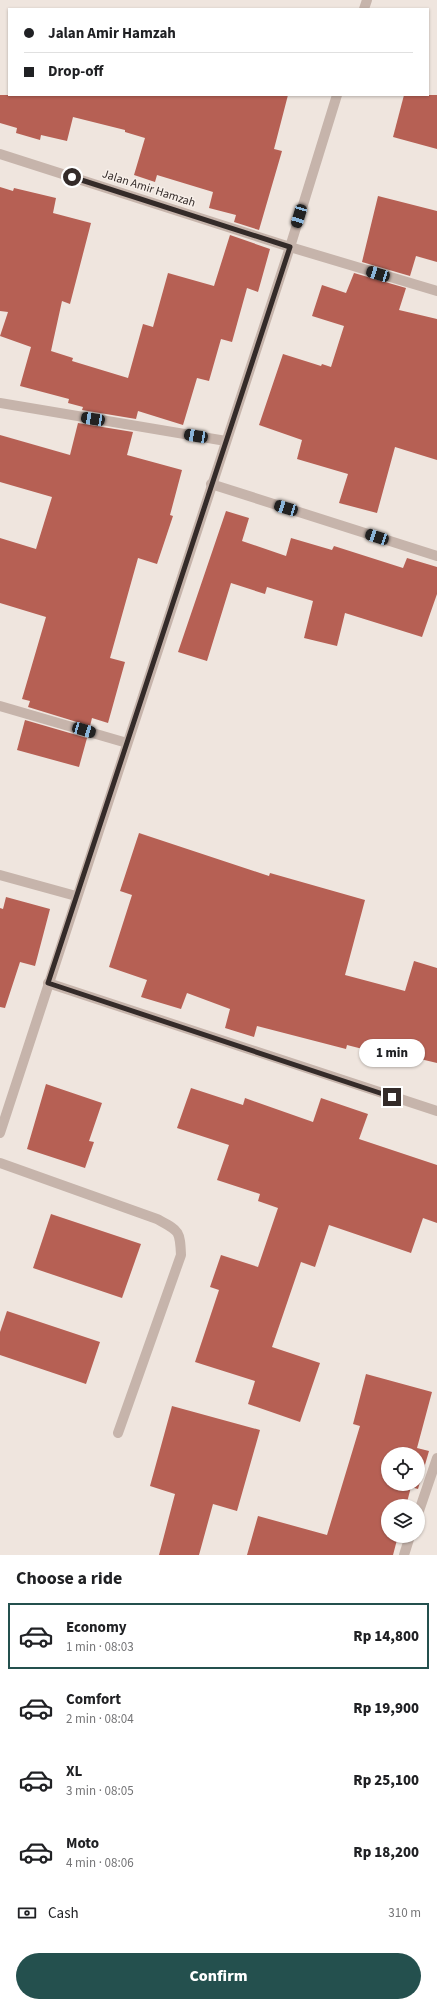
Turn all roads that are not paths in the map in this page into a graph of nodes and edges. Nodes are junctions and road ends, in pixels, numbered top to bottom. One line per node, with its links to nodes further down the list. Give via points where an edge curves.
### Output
1 (337, 96): 3 (street)
2 (0, 154): 3 (street, Jalan Amir Hamzah)
3 (290, 247): 4 (street, Jalan Amir Hamzah); 6 (street)
4 (437, 291)
5 (0, 403): 6 (street)
6 (226, 441): 7 (street)
7 (211, 484): 8 (street); 10 (street)
8 (437, 556)
9 (0, 706): 10 (street)
10 (127, 742): 12 (street)
11 (0, 875): 12 (street)
12 (76, 896): 13 (street)
13 (48, 983): 14 (street); 15 (street)
14 (437, 1112)
15 (0, 1132)
16 (0, 1163): 17 (street, via 157,1219 174,1228 180,1236 181,1255)
17 (118, 1433)
18 (437, 1458): 19 (street)
19 (423, 1499)
20 (408, 1543): 21 (street)
21 (404, 1555)

